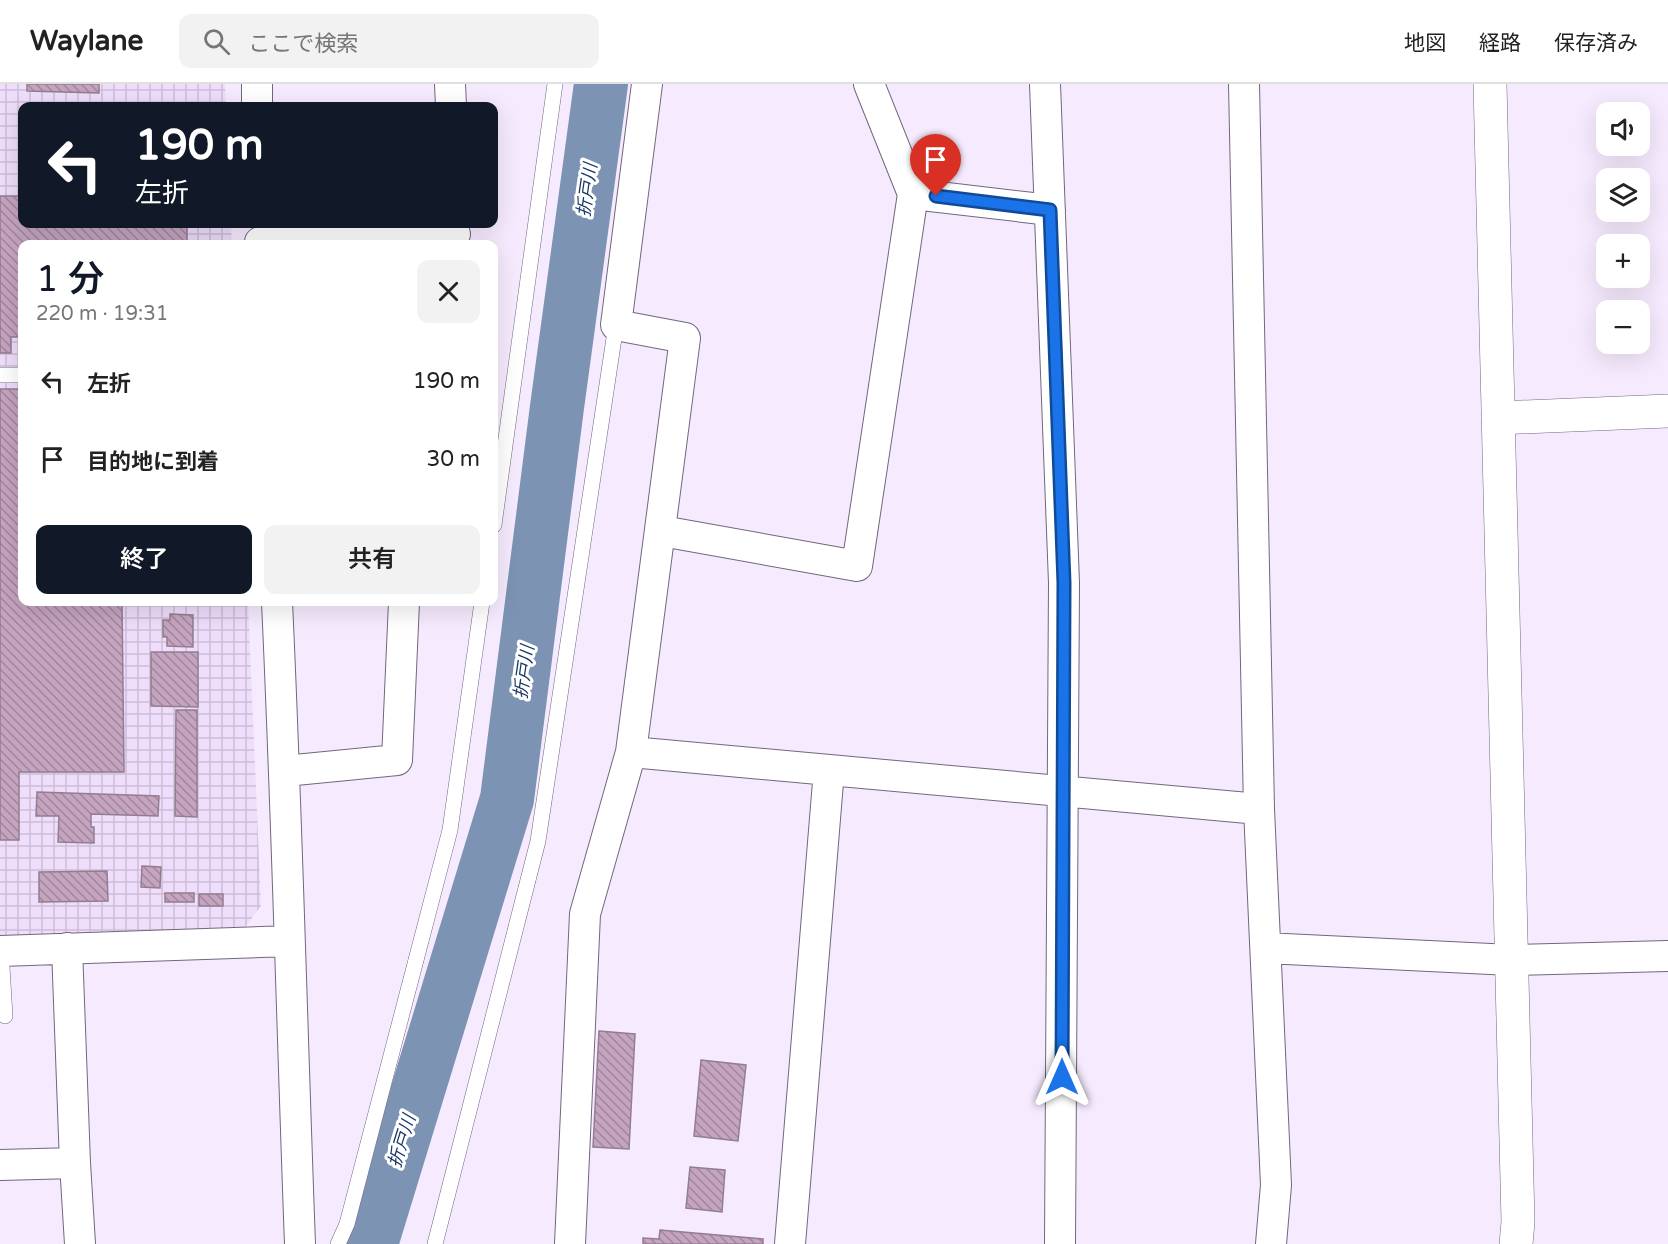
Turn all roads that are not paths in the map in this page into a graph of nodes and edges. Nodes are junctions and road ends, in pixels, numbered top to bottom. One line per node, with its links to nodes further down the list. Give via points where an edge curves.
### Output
1 (257, 84): 9 (street)
2 (450, 84): 10 (street)
3 (555, 84): 20 (lane)
4 (647, 84): 15 (street)
5 (869, 84): 11 (street)
6 (1045, 84): 12 (street)
7 (1244, 84): 29 (street)
8 (1490, 84): 19 (street)
9 (257, 102)
10 (451, 102)
11 (913, 194): 12 (street); 21 (street, via 857,566)
12 (1050, 210): 28 (street, via 1064,583)
13 (455, 234): 14 (street)
14 (260, 237)
15 (616, 325): 21 (street, via 685,338); 42 (lane, via 538,841)
16 (0, 375): 17 (lane)
17 (18, 375)
18 (1668, 411): 19 (street)
19 (1498, 418): 35 (street)
20 (498, 496)
21 (662, 531): 25 (street)
22 (277, 606): 27 (street)
23 (404, 606): 27 (street, via 397,760)
24 (482, 606): 41 (lane, via 450,830 347,1224)
25 (632, 752): 26 (street); 43 (street, via 585,914)
26 (829, 770): 28 (street); 44 (street)
27 (285, 771): 30 (street)
28 (1064, 792): 29 (street); 45 (street)
29 (1259, 809): 32 (street)
30 (289, 941): 31 (street); 40 (street)
31 (67, 948): 33 (street); 37 (street)
32 (1266, 948): 35 (street); 46 (street, via 1276,1185)
33 (0, 951): 36 (lane)
34 (1668, 956): 35 (street)
35 (1511, 960): 47 (street)
36 (5, 1016)
37 (75, 1163): 38 (street); 39 (street)
38 (0, 1165)
39 (80, 1244)
40 (300, 1244)
41 (338, 1244)
42 (435, 1244)
43 (570, 1244)
44 (790, 1244)
45 (1060, 1244)
46 (1271, 1244)
47 (1516, 1244)

